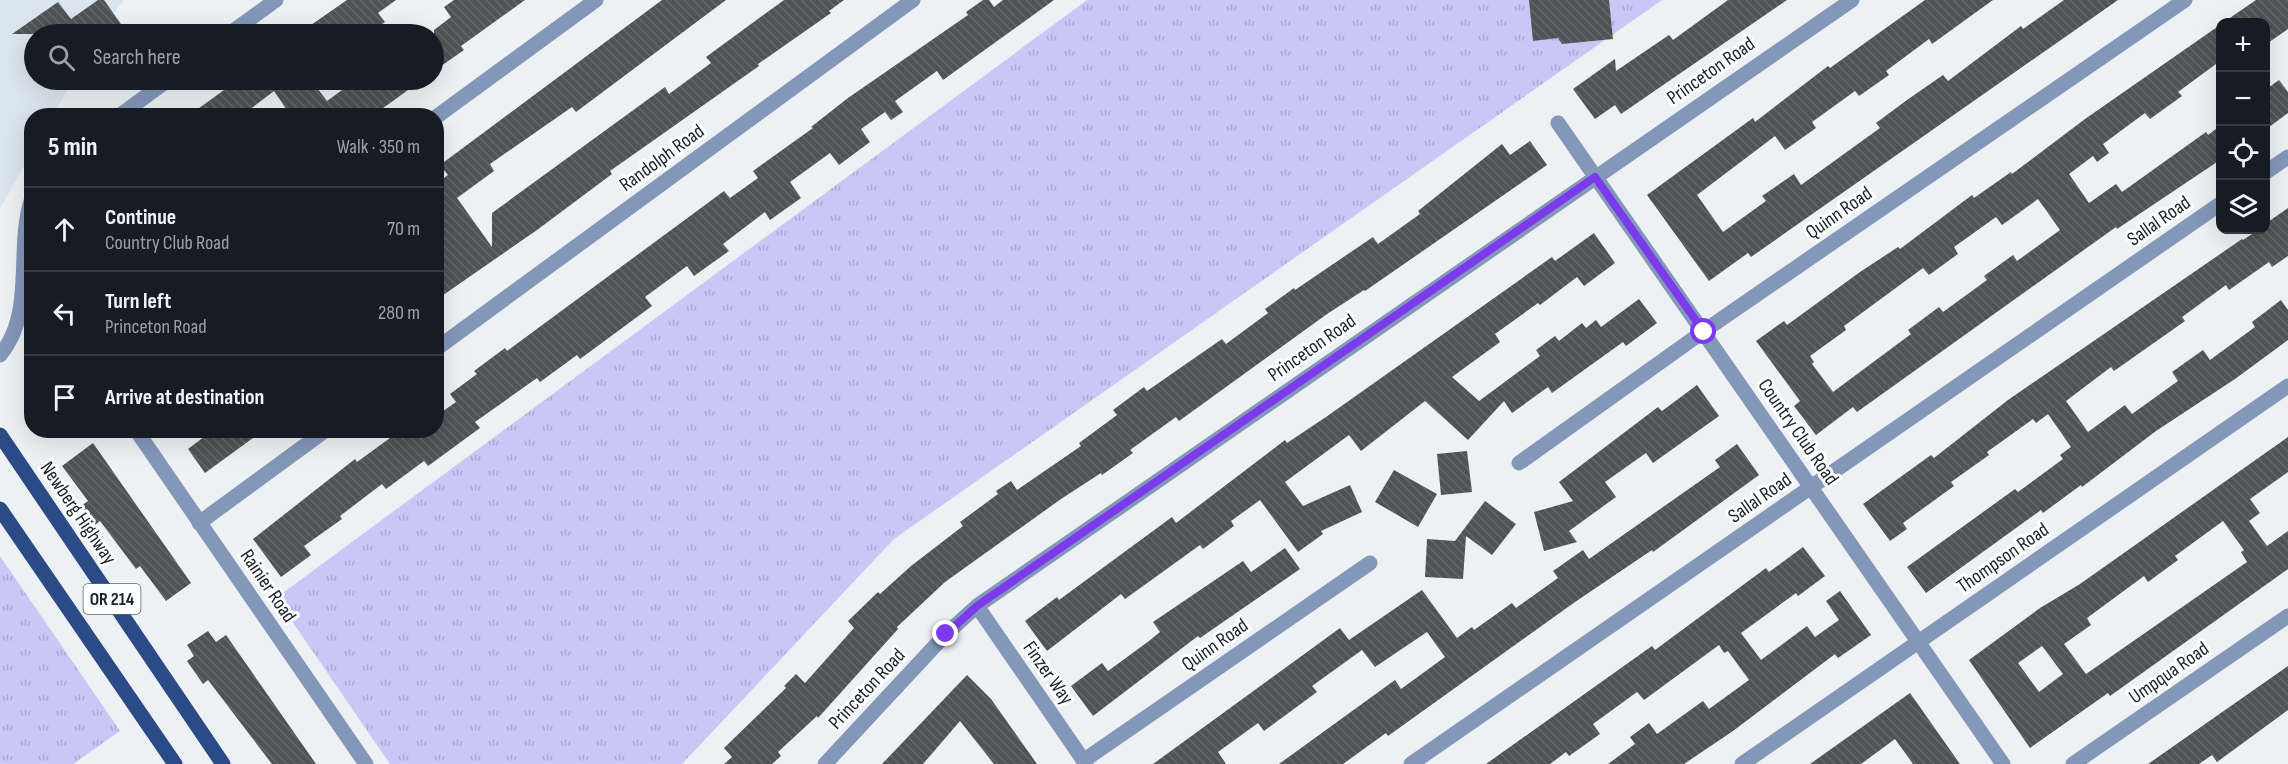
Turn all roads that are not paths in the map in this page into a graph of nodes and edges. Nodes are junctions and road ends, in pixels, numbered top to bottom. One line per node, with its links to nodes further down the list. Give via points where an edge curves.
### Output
1 (276, 0): 6 (street)
2 (596, 0): 9 (street)
3 (913, 0): 17 (street, Randolph Road)
4 (1852, 0): 13 (street, Princeton Road)
5 (2185, 0): 16 (street, Quinn Road)
6 (243, 24)
7 (154, 90): 8 (street)
8 (130, 108)
9 (444, 111)
10 (1558, 123): 13 (street, Country Club Road)
11 (2288, 157): 12 (street)
12 (2270, 169)
13 (1595, 177): 16 (street, Country Club Road); 28 (street, Princeton Road)
14 (2216, 207): 24 (street, Sallal Road)
15 (24, 306): 18 (street, via 14,334)
16 (1704, 332): 23 (street, Quinn Road); 24 (street, Country Club Road)
17 (444, 343)
18 (0, 355)
19 (2288, 386): 30 (street, Thompson Road)
20 (0, 435): 33 (main road, Newberg Highway / OR 214)
21 (141, 438): 26 (street, Rainier Road)
22 (315, 438): 26 (street)
23 (1518, 463)
24 (1811, 488): 30 (street, Country Club Road); 36 (street, Sallal Road)
25 (0, 509): 32 (main road, OR 214)
26 (199, 523): 34 (street, Rainier Road)
27 (1370, 563): 31 (street, Quinn Road)
28 (977, 606): 31 (street, Finzer Way); 35 (street, Princeton Road)
29 (2288, 616): 39 (street, Umpqua Road)
30 (1918, 642): 37 (street, Thompson Road); 38 (street, Country Club Road)
31 (1084, 762)
32 (175, 764)
33 (223, 764)
34 (366, 764)
35 (825, 764)
36 (1411, 764)
37 (1742, 764)
38 (2002, 764)
39 (2073, 764)

